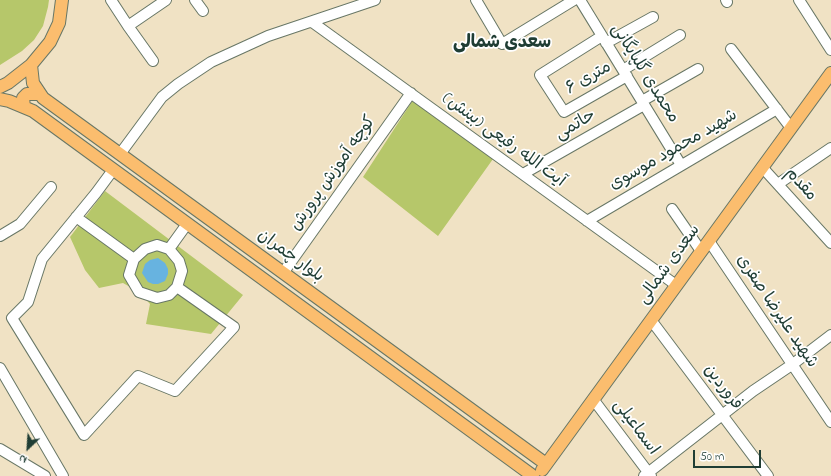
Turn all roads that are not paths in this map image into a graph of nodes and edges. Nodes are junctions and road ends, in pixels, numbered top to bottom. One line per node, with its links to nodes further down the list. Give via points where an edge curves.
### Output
1 (62, 0): 19 (main road, via 59,23 50,42)
2 (111, 0): 13 (street)
3 (166, 0): 13 (street)
4 (195, 0): 10 (street)
5 (375, 0): 12 (street)
6 (476, 0): 7 (street, via 502,44)
7 (574, 0)
8 (580, 0): 15 (street, محمدی گلپایگانی)
9 (799, 0): 17 (street)
10 (203, 11)
11 (653, 17): 15 (street)
12 (312, 22): 26 (street, آیت الله رفیعی (بینش)); 34 (street, via 268,36 229,53 178,84 162,97)
13 (128, 26): 18 (street)
14 (680, 35): 21 (street)
15 (604, 39): 21 (street, محمدی گلپایگانی); 21 (street, ۶ متری, via 540,75 564,112)
16 (730, 49): 31 (street)
17 (831, 50)
18 (154, 61)
19 (31, 65): 24 (main road); 27 (main road, بلوار چمران, via 33,83)
20 (698, 69): 29 (street, حاتمی)
21 (625, 73): 29 (street, محمدی گلپایگانی)
22 (831, 73): 25 (main road, سعدی شمالی)
23 (831, 83): 25 (main road)
24 (0, 87)
25 (819, 90): 32 (main road, سعدی شمالی)
26 (410, 93): 38 (street, آیت الله رفیعی (بینش)); 50 (street, کوچه آموزش پرورش)
27 (40, 94): 30 (main road, via 27,94 23,98); 34 (main road, بلوار چمران)
28 (0, 99): 30 (main road, بلوار چمران)
29 (643, 103): 35 (street, محمدی گلپایگانی); 38 (street, حاتمی)
30 (24, 108): 37 (main road, بلوار چمران, via 33,111)
31 (777, 109): 32 (street); 35 (street, شهید محمود موسوی)
32 (791, 128): 36 (main road, سعدی شمالی)
33 (831, 148): 39 (street)
34 (120, 154): 50 (main road, بلوار چمران)
35 (682, 165): 43 (street, شهید محمود موسوی)
36 (762, 168): 39 (street, مقدم); 47 (main road, سعدی شمالی)
37 (113, 170): 42 (street); 44 (main road, بلوار چمران)
38 (523, 174): 43 (street, آیت الله رفیعی (بینش))
39 (778, 184): 46 (street, مقدم)
40 (51, 187): 45 (street, via 20,224)
41 (672, 209): 47 (street, شهید علیرضا صفری)
42 (76, 217): 49 (street); 52 (street, via 42,259 28,302 12,318 84,435 138,376 176,391 234,326)
43 (586, 220): 51 (street, آیت الله رفیعی (بینش))
44 (187, 224): 48 (street); 53 (main road, بلوار چمران)
45 (0, 236)
46 (831, 243)
47 (705, 246): 51 (main road, سعدی شمالی); 56 (street, شهید علیرضا صفری)
48 (169, 249): 49 (street, via 158,245 145,250); 52 (street, via 179,261 182,271)
49 (134, 259): 52 (street, via 129,275 139,292 157,298 169,295)
50 (284, 273): 53 (main road); 61 (main road, بلوار چمران)
51 (676, 285): 54 (main road, سعدی شمالی)
52 (177, 287)
53 (274, 287): 63 (main road, بلوار چمران)
54 (651, 320): 58 (main road, سعدی شمالی); 59 (street, فروردین)
55 (831, 336): 56 (street)
56 (793, 364): 59 (street); 60 (street, شهید علیرضا صفری)
57 (0, 368): 67 (street)
58 (594, 399): 64 (main road, سعدی شمالی); 65 (street, اسماعیلی)
59 (722, 415): 65 (street); 70 (street, فروردین)
60 (831, 422)
61 (519, 445): 63 (main road, via 520,449 516,455); 64 (main road, بلوار چمران)
62 (0, 449): 66 (street)
63 (506, 456): 68 (main road, بلوار چمران)
64 (546, 464): 69 (main road, سعدی شمالی)
65 (648, 475)
66 (45, 476)
67 (63, 476)
68 (533, 476)
69 (538, 476)
70 (768, 476)

